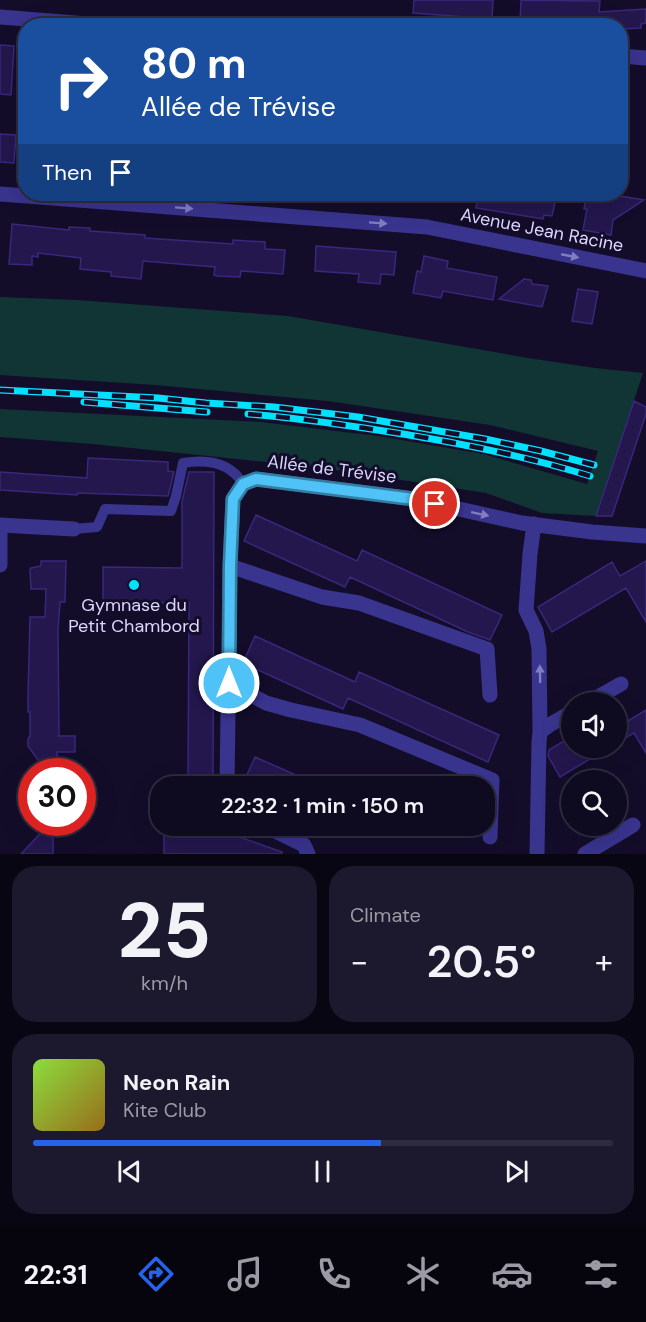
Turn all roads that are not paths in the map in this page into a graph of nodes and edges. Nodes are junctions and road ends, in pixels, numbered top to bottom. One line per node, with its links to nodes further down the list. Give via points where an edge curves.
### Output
1 (0, 17): 2 (street)
2 (18, 18)
3 (628, 57): 4 (street)
4 (646, 58)
5 (0, 194): 6 (street, Avenue Jean Racine)
6 (18, 195)
7 (137, 201): 8 (street, Avenue Jean Racine, one-way to 8, via 427,227)
8 (646, 271)
9 (250, 482): 10 (street, Allée de Trévise, one-way to 10, via 414,499); 12 (lane, via 220,464 183,463 171,511 105,509 97,528); 15 (street, Allée de Trévise, via 233,499)
10 (534, 524): 13 (street, Allée de Trévise); 21 (street, one-way to 10, via 539,649 526,610)
11 (0, 525): 12 (street); 14 (street)
12 (74, 529)
13 (646, 536)
14 (0, 565)
15 (230, 566): 16 (street, Allée de Trévise); 19 (street, via 322,597 359,603 487,649)
16 (229, 683): 22 (street, Allée de Trévise); 25 (street, via 266,703 360,725 492,780)
17 (621, 684): 18 (street)
18 (607, 692)
19 (490, 695)
20 (561, 718): 21 (street)
21 (540, 732): 27 (street)
22 (227, 776)
23 (633, 825): 28 (street)
24 (286, 836): 26 (street, via 304,845)
25 (490, 837)
26 (308, 854)
27 (537, 854)
28 (585, 854)

